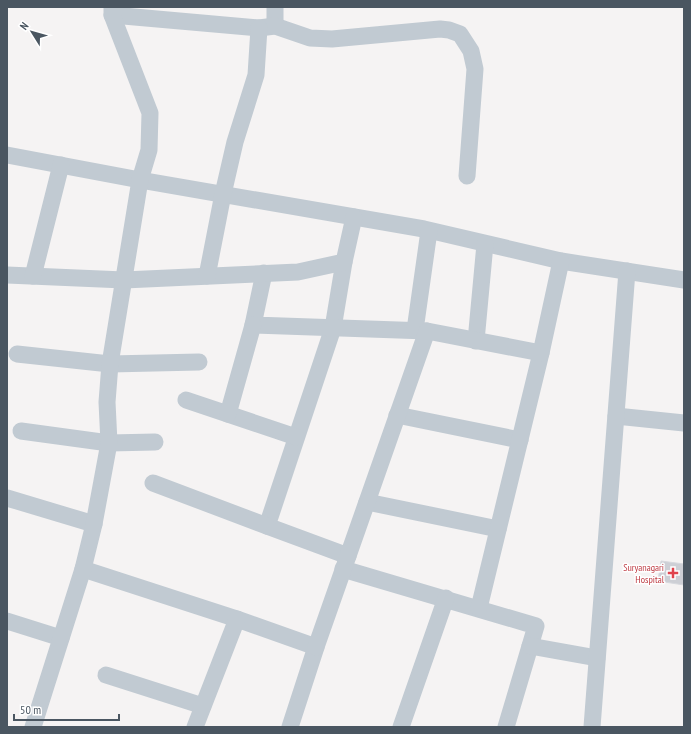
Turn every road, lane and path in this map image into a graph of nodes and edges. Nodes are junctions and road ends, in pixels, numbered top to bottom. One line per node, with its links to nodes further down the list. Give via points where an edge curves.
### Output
1 (275, 7): 3 (street)
2 (112, 11): 3 (street); 7 (street, via 150,113 149,150)
3 (267, 27): 6 (street, via 310,38 332,40 440,29 460,34 471,51 475,69); 8 (street)
4 (7, 155): 5 (street)
5 (61, 165): 7 (street); 17 (street)
6 (467, 176)
7 (140, 180): 8 (street); 19 (street)
8 (223, 194): 9 (street); 18 (street)
9 (354, 217): 10 (street); 13 (street)
10 (429, 231): 11 (street); 23 (street)
11 (485, 244): 12 (street); 24 (street)
12 (561, 261): 14 (street); 25 (street)
13 (344, 262): 15 (street, via 298,272); 22 (street)
14 (627, 271): 20 (street); 32 (street)
15 (264, 273): 18 (street); 21 (street)
16 (7, 275): 17 (street)
17 (33, 276): 19 (street)
18 (207, 276): 19 (street)
19 (124, 280): 28 (street)
20 (684, 280)
21 (253, 325): 22 (street); 30 (street)
22 (333, 328): 23 (street); 35 (street)
23 (421, 330): 24 (street); 31 (street)
24 (476, 340): 25 (street)
25 (541, 353): 36 (street)
26 (17, 354): 28 (street)
27 (199, 362): 28 (street)
28 (110, 364): 38 (street, via 107,402)
29 (186, 400): 30 (street)
30 (228, 414): 35 (street)
31 (397, 415): 36 (street); 41 (street)
32 (616, 416): 33 (street); 54 (street)
33 (684, 423)
34 (21, 431): 38 (street)
35 (296, 437): 43 (street)
36 (520, 440): 44 (street)
37 (155, 442): 38 (street)
38 (109, 443): 42 (street)
39 (153, 483): 43 (street)
40 (7, 498): 42 (street)
41 (367, 502): 44 (street); 45 (street)
42 (94, 524): 46 (street)
43 (267, 526): 45 (street)
44 (498, 529): 48 (street)
45 (346, 563): 47 (street); 53 (street)
46 (84, 569): 49 (street); 51 (street)
47 (446, 598): 48 (street); 60 (street)
48 (479, 608): 52 (street, via 536,626)
49 (237, 619): 53 (street); 56 (street)
50 (7, 621): 51 (street)
51 (61, 638): 57 (street)
52 (530, 646): 54 (street); 61 (street)
53 (316, 647): 59 (street)
54 (597, 658): 62 (street)
55 (106, 675): 56 (street)
56 (203, 706): 58 (street)
57 (33, 727)
58 (195, 727)
59 (290, 727)
60 (401, 727)
61 (506, 727)
62 (592, 727)

